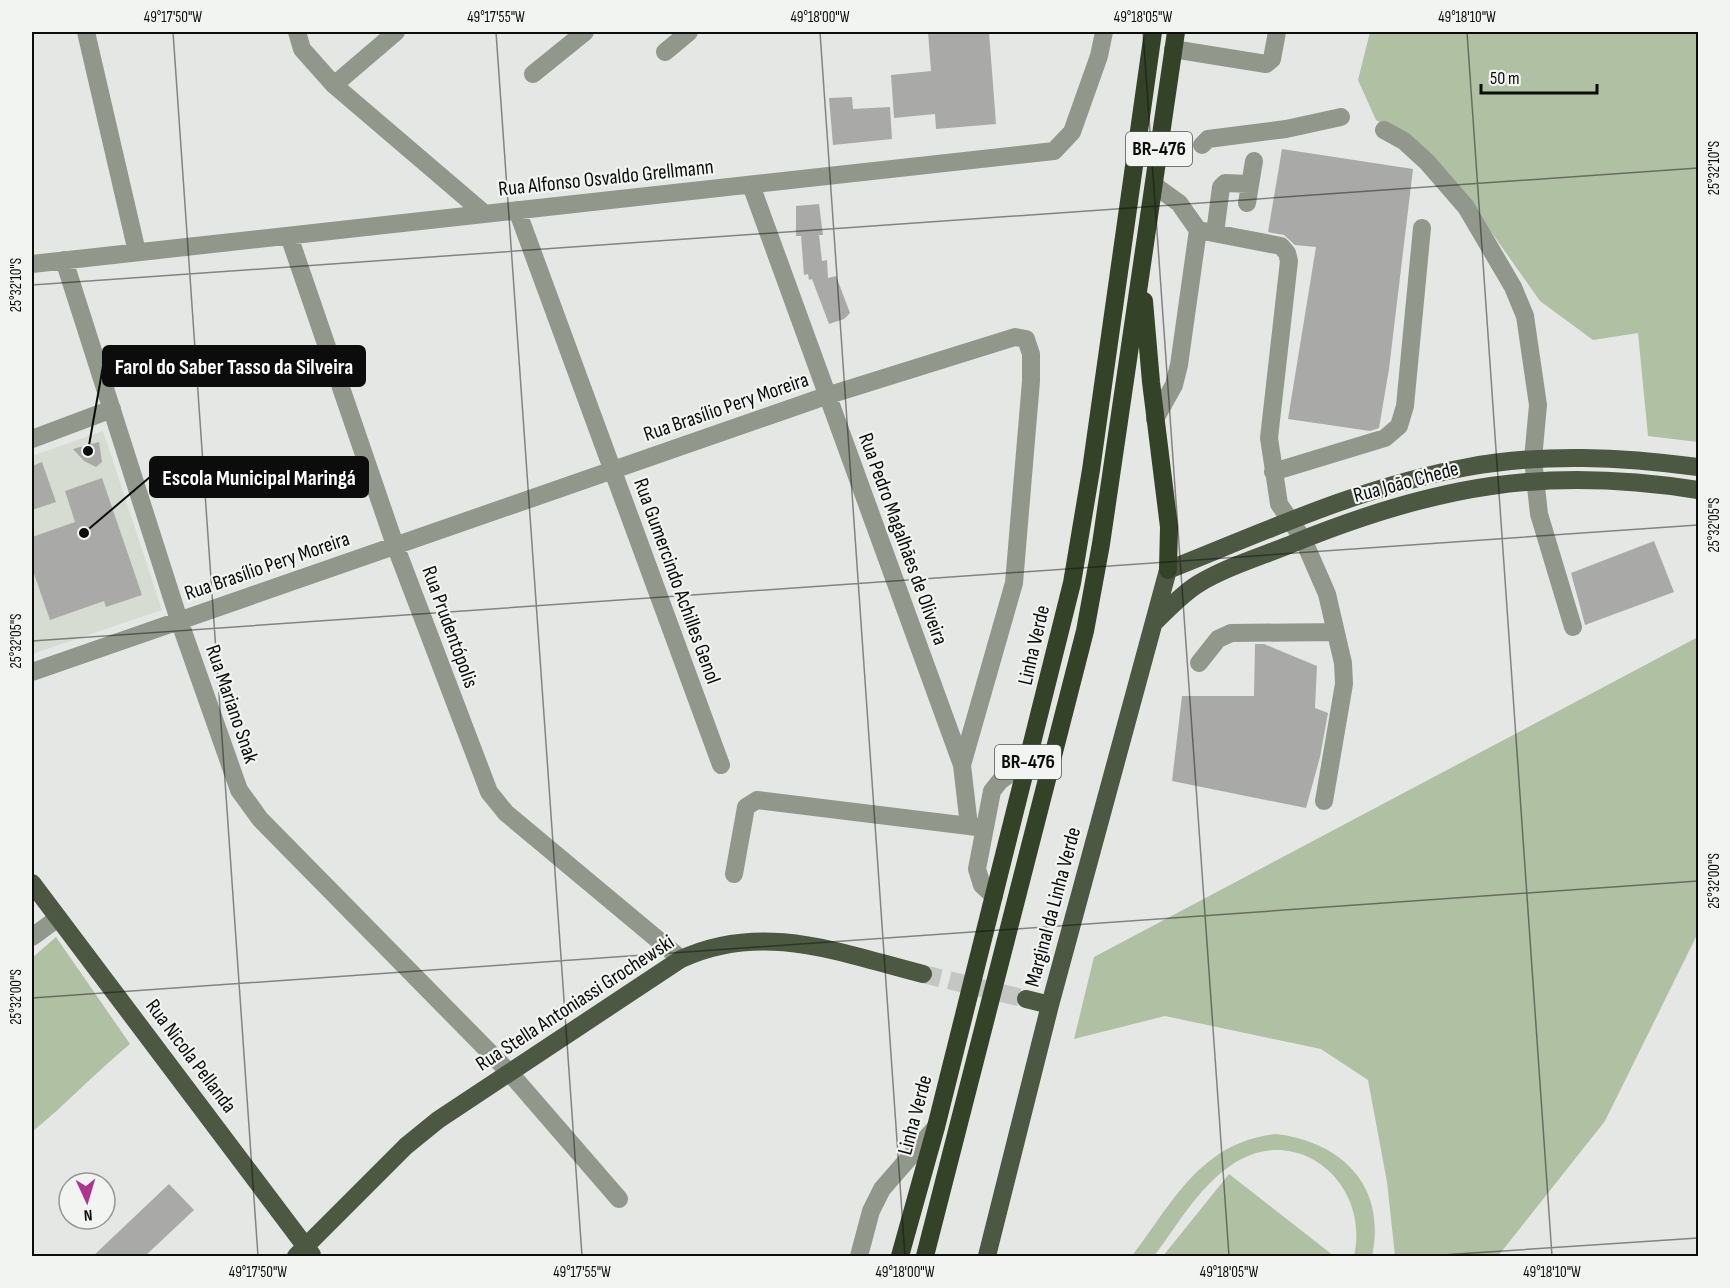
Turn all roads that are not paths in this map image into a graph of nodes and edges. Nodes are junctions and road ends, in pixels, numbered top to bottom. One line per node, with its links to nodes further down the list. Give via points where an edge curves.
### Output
1 (86, 32): 26 (street)
2 (297, 32): 12 (street, via 302,49)
3 (396, 32): 12 (street)
4 (585, 32): 11 (street)
5 (689, 32): 10 (street)
6 (1104, 32): 17 (street, Rua Alfonso Osvaldo Grellmann, via 1072,132 1054,151)
7 (1153, 32): 50 (highway, Linha Verde / BR-476, via 1083,525)
8 (1277, 32): 9 (street, via 1272,59 1266,64)
9 (1175, 40): 19 (highway, BR-476)
10 (665, 52)
11 (532, 74)
12 (334, 85): 22 (street)
13 (1341, 117): 15 (street, via 1208,140)
14 (1384, 130): 34 (street, via 1404,141 1427,162 1466,207 1513,287 1525,316 1537,395)
15 (1202, 145)
16 (1254, 161): 18 (street)
17 (751, 184): 21 (street, Rua Alfonso Osvaldo Grellmann); 30 (street, Rua Pedro Magalhães de Oliveira)
18 (1250, 184): 20 (street); 24 (street, via 1225,183 1221,187)
19 (1154, 185): 24 (street, via 1179,203); 29 (highway, BR-476)
20 (1247, 203)
21 (517, 210): 22 (street, Rua Alfonso Osvaldo Grellmann); 36 (street, Rua Gumercindo Achilles Genol)
22 (485, 214): 25 (street, Rua Alfonso Osvaldo Grellmann)
23 (1422, 228): 37 (street, via 1400,426 1385,438)
24 (1206, 232): 32 (street, via 1174,386); 37 (street, via 1281,246 1287,253 1269,438)
25 (289, 236): 26 (street, Rua Alfonso Osvaldo Grellmann); 42 (street, Rua Prudentópolis)
26 (137, 252): 27 (street, Rua Alfonso Osvaldo Grellmann)
27 (64, 260): 28 (street, Rua Alfonso Osvaldo Grellmann); 31 (street, Rua Mariano Snak)
28 (32, 264)
29 (1142, 266): 32 (highway); 70 (highway, BR-476, via 1085,631)
30 (826, 396): 36 (street, Rua Brasílio Pery Moreira); 52 (street, Rua Pedro Magalhães de Oliveira); 52 (street, Rua Brasílio Pery Moreira, via 1015,336 1026,339 1031,354 1031,381 1014,583)
31 (112, 409): 33 (street); 44 (street, Rua Mariano Snak)
32 (1155, 419): 43 (highway, via 1169,527)
33 (32, 439)
34 (1533, 459): 35 (main road, Rua João Chede, via 1607,458); 38 (street); 40 (main road, Rua João Chede, via 1434,474 1367,492)
35 (1698, 467)
36 (612, 470): 42 (street, Rua Brasílio Pery Moreira); 51 (street, Rua Gumercindo Achilles Genol)
37 (1273, 472): 40 (street, via 1279,504)
38 (1534, 480): 39 (main road, Rua João Chede, via 1619,481); 41 (main road, Rua João Chede, via 1471,487 1410,501); 46 (street, via 1539,514)
39 (1698, 490)
40 (1292, 521): 41 (street); 43 (main road, Rua João Chede)
41 (1303, 539): 45 (main road, Rua João Chede, via 1204,581); 47 (street, via 1327,594)
42 (395, 545): 44 (street, Rua Brasílio Pery Moreira); 60 (street, Rua Prudentópolis, via 489,792 506,813)
43 (1167, 570): 45 (main road, Marginal da Linha Verde)
44 (180, 620): 49 (street, Rua Brasílio Pery Moreira); 64 (street, Rua Mariano Snak, via 239,790 260,819)
45 (1152, 624): 63 (main road, Marginal da Linha Verde)
46 (1573, 627)
47 (1336, 632): 48 (street, via 1231,633 1218,639); 53 (street, via 1344,684)
48 (1198, 663)
49 (32, 672)
50 (1029, 760): 54 (street, via 992,791); 57 (highway, Linha Verde / BR-476)
51 (721, 765)
52 (962, 765): 54 (street, Rua Pedro Magalhães de Oliveira)
53 (1324, 801)
54 (976, 827): 55 (street, via 757,800 746,807); 57 (street, Rua Pedro Magalhães de Oliveira, via 978,877)
55 (734, 874)
56 (32, 883): 58 (main road, Rua Nicola Pellanda)
57 (994, 896): 65 (highway, Linha Verde / BR-476)
58 (57, 918): 59 (street); 67 (main road, Rua Nicola Pellanda)
59 (32, 937)
60 (681, 959): 61 (main road, Rua Stella Antoniassi Grochewski, via 705,948 755,940 789,941); 64 (main road, Rua Stella Antoniassi Grochewski)
61 (923, 974)
62 (1026, 999): 63 (main road)
63 (1050, 1005): 71 (main road, Marginal da Linha Verde)
64 (509, 1072): 66 (street, Rua Mariano Snak); 67 (main road, Rua Stella Antoniassi Grochewski, via 406,1146)
65 (936, 1127): 68 (street, via 882,1189); 69 (highway, Linha Verde / BR-476)
66 (619, 1199)
67 (305, 1253)
68 (859, 1257)
69 (900, 1257)
70 (925, 1257)
71 (987, 1257)

